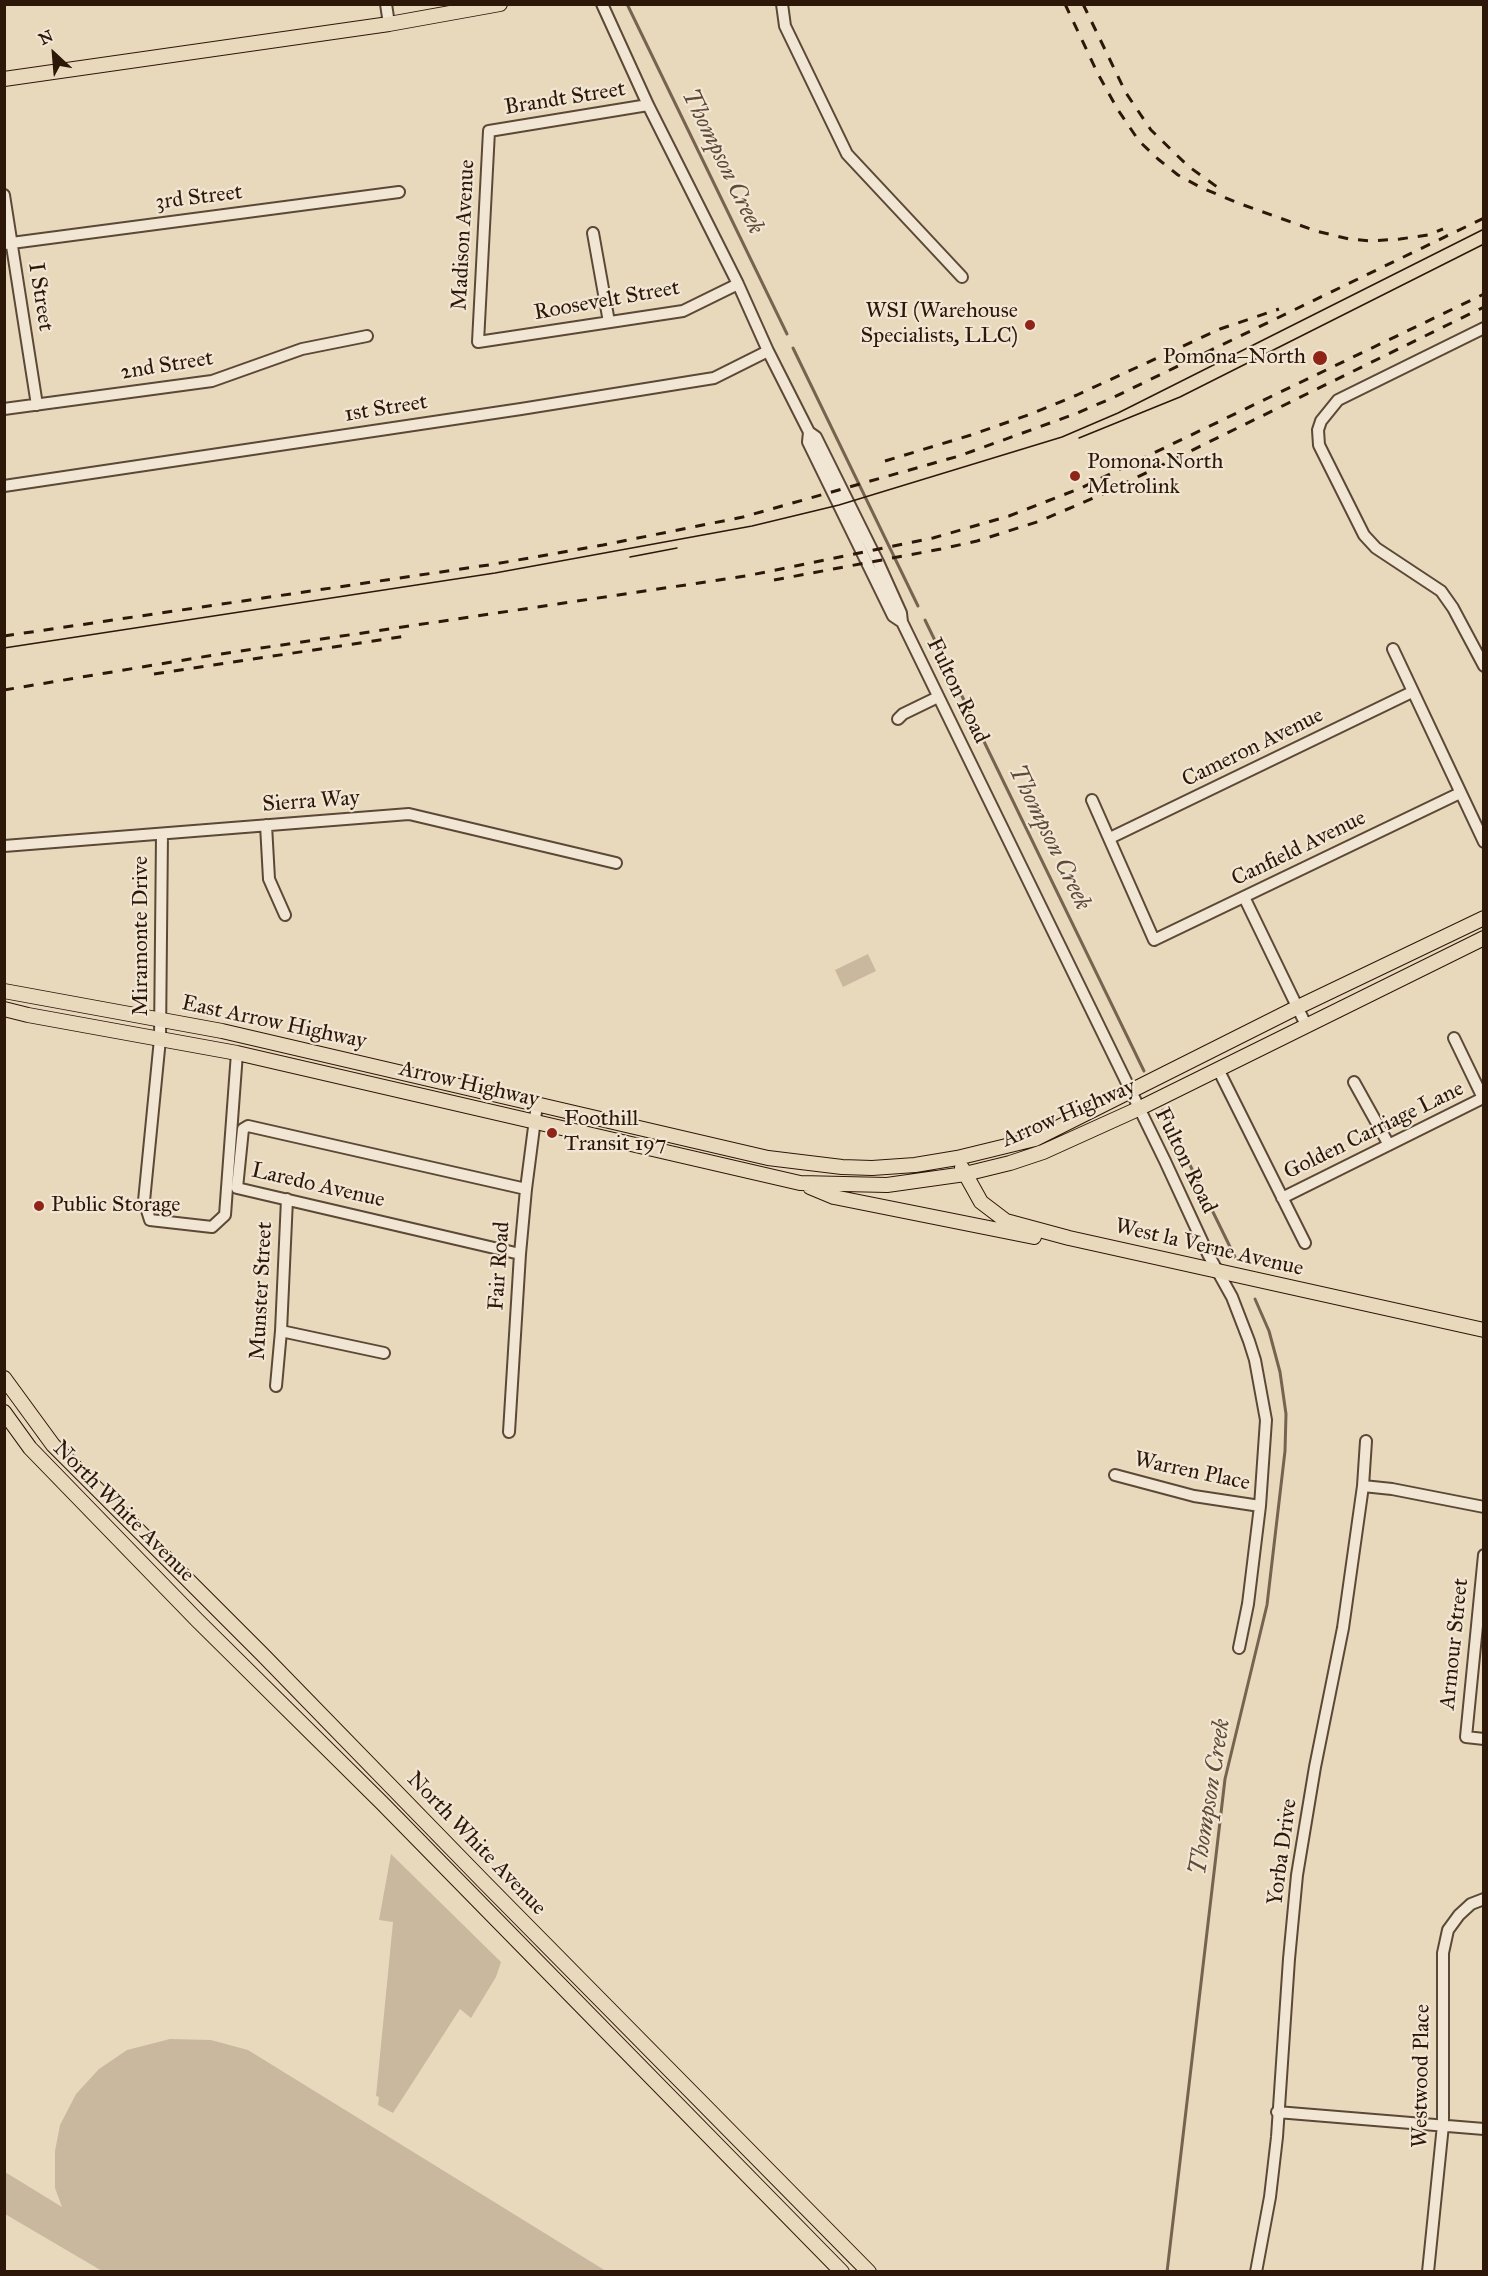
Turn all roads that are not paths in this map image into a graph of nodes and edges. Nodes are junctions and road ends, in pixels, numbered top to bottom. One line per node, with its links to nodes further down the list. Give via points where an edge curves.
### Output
1 (386, 4): 5 (street)
2 (602, 4): 7 (street, Fulton Road)
3 (782, 4): 13 (street, via 785,26 847,154)
4 (494, 5): 5 (main road)
5 (388, 24): 6 (main road)
6 (4, 80)
7 (648, 105): 8 (street, Brandt Street); 14 (street, Fulton Road)
8 (489, 131): 18 (street, Madison Avenue)
9 (399, 192): 12 (street, 3rd Street)
10 (4, 195): 12 (street, I Street)
11 (593, 233): 15 (street)
12 (8, 243): 20 (street, I Street)
13 (962, 277)
14 (738, 284): 15 (street, Roosevelt Street, via 683,310); 19 (street, Fulton Road)
15 (609, 322): 18 (street, Roosevelt Street)
16 (1484, 328): 24 (street, via 1338,400 1318,430 1319,445 1364,535 1376,548 1441,591)
17 (367, 336): 20 (street, 2nd Street, via 302,349 212,381)
18 (478, 342)
19 (768, 351): 22 (street, 1st Street, via 714,378); 26 (street, Fulton Road, via 878,562)
20 (37, 405): 21 (street, 2nd Street)
21 (4, 410)
22 (4, 486)
23 (1392, 649): 25 (street)
24 (1483, 664)
25 (1412, 692): 28 (street); 32 (street, Cameron Avenue)
26 (938, 697): 27 (street); 50 (street, Fulton Road)
27 (898, 719)
28 (1460, 793): 33 (street); 36 (street, Canfield Avenue)
29 (1092, 800): 32 (street)
30 (266, 825): 31 (street, Sierra Way); 35 (street, Sierra Way, via 409,814); 37 (street, via 269,879)
31 (162, 834): 34 (street, Sierra Way); 43 (street, Miramonte Drive)
32 (1110, 838): 36 (street, Canfield Avenue, via 1154,940)
33 (1484, 842)
34 (4, 846)
35 (616, 863)
36 (1244, 897): 41 (street)
37 (285, 915)
38 (1484, 918): 41 (main road, Arrow Highway)
39 (1484, 938): 44 (main road, Arrow Highway)
40 (4, 991): 43 (main road, East Arrow Highway)
41 (1296, 1008): 44 (street); 50 (main road, Arrow Highway)
42 (4, 1009): 45 (main road, Arrow Highway)
43 (161, 1020): 45 (street, Miramonte Drive); 52 (main road, East Arrow Highway)
44 (1306, 1025): 48 (main road, Arrow Highway)
45 (160, 1038): 47 (main road, Arrow Highway); 47 (street, Miramonte Drive, via 144,1201 150,1220 212,1227 225,1215)
46 (1454, 1038): 51 (street)
47 (237, 1053): 54 (main road, Arrow Highway)
48 (1218, 1069): 53 (main road, Arrow Highway); 61 (street)
49 (1354, 1082): 55 (street)
50 (1130, 1092): 53 (street, Fulton Road); 56 (main road, Arrow Highway, via 1035,1140)
51 (1484, 1098): 55 (street, Golden Carriage Lane)
52 (537, 1104): 54 (street, Fair Road); 57 (main road, East Arrow Highway)
53 (1138, 1109): 58 (main road, Arrow Highway, via 1043,1152); 66 (street, Fulton Road)
54 (534, 1121): 59 (main road, Arrow Highway); 60 (street, Fair Road)
55 (1389, 1145): 61 (street, Golden Carriage Lane)
56 (957, 1158): 57 (main road, East Arrow Highway, via 872,1168); 58 (main road, West la Verne Avenue)
57 (802, 1164): 59 (street)
58 (965, 1174): 59 (main road, Arrow Highway, via 887,1185); 63 (main road, West la Verne Avenue, via 981,1202 1006,1221)
59 (800, 1183): 63 (main road, via 834,1197 1058,1243)
60 (525, 1189): 62 (street, Laredo Avenue, via 248,1126 243,1129 237,1188); 65 (street, Fair Road)
61 (1282, 1198): 64 (street)
62 (287, 1199): 65 (street, Laredo Avenue); 68 (street, Munster Street)
63 (1069, 1238): 66 (main road, West la Verne Avenue)
64 (1305, 1243)
65 (520, 1254): 73 (street, Fair Road)
66 (1217, 1271): 67 (main road, West la Verne Avenue); 77 (street, Fulton Road, via 1249,1341 1264,1403)
67 (1484, 1330)
68 (281, 1331): 69 (street); 71 (street, Munster Street)
69 (384, 1353)
70 (4, 1378): 87 (main road, North White Avenue, via 53,1446)
71 (276, 1386)
72 (4, 1412): 86 (main road, North White Avenue, via 30,1448 197,1620)
73 (509, 1432)
74 (1366, 1441): 76 (street, Yorba Drive)
75 (1115, 1475): 77 (street, Warren Place, via 1194,1496)
76 (1363, 1486): 78 (street); 83 (street, Yorba Drive, via 1343,1628 1297,1875)
77 (1260, 1506): 80 (street, Fulton Road)
78 (1484, 1507)
79 (1484, 1555): 81 (street, Armour Street, via 1466,1737)
80 (1239, 1648)
81 (1484, 1739)
82 (1484, 1899): 84 (street, Westwood Place, via 1459,1915 1448,1930 1443,1953)
83 (1277, 2112): 84 (street); 88 (street, Yorba Drive, via 1270,2197)
84 (1443, 2125): 85 (street); 89 (street, Westwood Place)
85 (1484, 2129)
86 (842, 2271)
87 (869, 2271)
88 (1256, 2271)
89 (1428, 2271)

